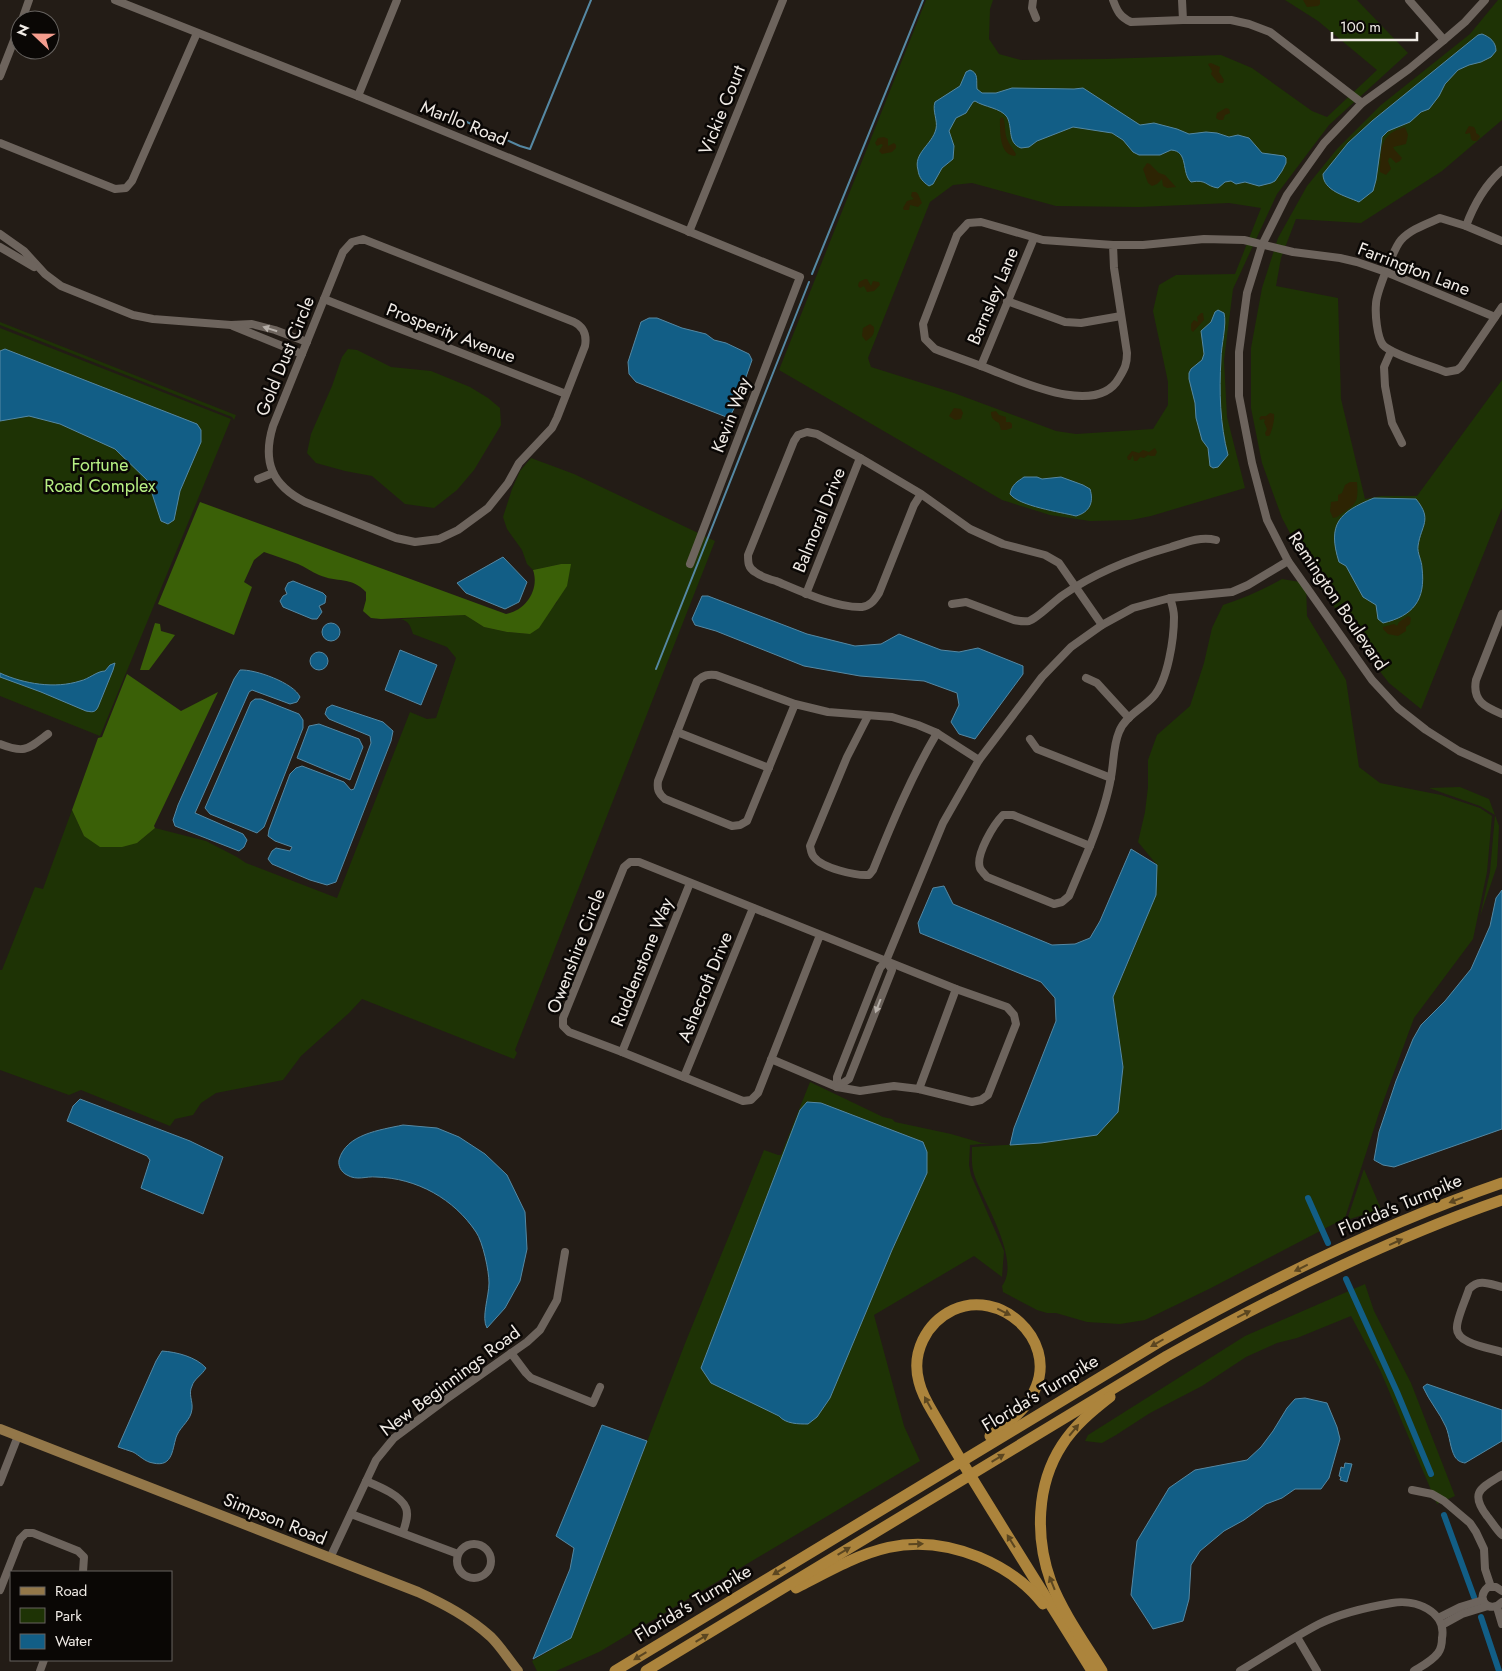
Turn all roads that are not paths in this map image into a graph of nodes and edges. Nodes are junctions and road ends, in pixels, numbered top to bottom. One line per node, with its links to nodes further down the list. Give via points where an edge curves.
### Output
1 (115, 0): 11 (street, Marllo Road)
2 (397, 0): 17 (street)
3 (783, 0): 22 (street, Vickie Court)
4 (1033, 0): 9 (street)
5 (1112, 0): 10 (street, via 1117,12 1131,22)
6 (1182, 0): 10 (street)
7 (1410, 0): 12 (street)
8 (1485, 0): 12 (street, Remington Boulevard)
9 (1036, 18)
10 (1183, 20): 18 (street, via 1230,20 1270,32)
11 (197, 33): 17 (street, Marllo Road); 19 (street, via 132,181 126,188 115,189)
12 (1444, 40): 18 (street, Remington Boulevard)
13 (10, 50): 15 (street)
14 (0, 52): 15 (street)
15 (8, 55): 16 (street)
16 (0, 76)
17 (358, 96): 22 (street, Marllo Road)
18 (1362, 103): 26 (street, Remington Boulevard, via 1324,143 1287,194)
19 (0, 143)
20 (1502, 170): 21 (street, via 1480,194)
21 (1466, 226): 25 (street); 29 (street, via 1440,218 1416,229 1400,241)
22 (689, 232): 31 (street, Marllo Road)
23 (0, 234): 30 (street, via 24,251)
24 (1034, 238): 27 (street, Farrington Lane); 33 (street, Barnsley Lane); 41 (street, Farrington Lane, via 981,222 968,223 957,235 923,324 925,339 936,349)
25 (1502, 241)
26 (1262, 245): 27 (street, Farrington Lane, via 1235,239 1204,238); 29 (street, Farrington Lane, via 1340,258); 49 (street, Remington Boulevard, via 1244,311 1239,352 1239,396 1267,520)
27 (1114, 246): 35 (street, Farrington Lane)
28 (0, 248): 30 (street)
29 (1386, 272): 36 (street, Farrington Lane); 39 (street, via 1376,303 1379,337)
30 (45, 274): 37 (street, via 61,286 141,318)
31 (800, 277): 50 (street, Kevin Way)
32 (324, 299): 38 (street, Gold Dust Circle); 42 (street, Prosperity Avenue); 42 (street, Gold Dust Circle, via 348,245 356,240 378,244 579,324 586,335 585,346)
33 (1007, 301): 35 (street, via 1065,322 1082,323); 41 (street, Barnsley Lane)
34 (1502, 307): 36 (street)
35 (1121, 316): 41 (street, Farrington Lane, via 1127,364 1116,383 1101,394 1084,397 1061,394)
36 (1495, 316): 39 (street, via 1457,370 1446,372)
37 (231, 325): 38 (street, one-way to 37, via 252,324); 40 (street)
38 (307, 342): 40 (street, Gold Dust Circle)
39 (1391, 351): 43 (street, via 1384,367 1385,386 1392,423)
40 (302, 354): 45 (street, Gold Dust Circle, via 270,435 268,455)
41 (981, 366)
42 (566, 394): 45 (street, Gold Dust Circle, via 552,428 525,455 499,496 458,530 439,539 415,542 396,538 305,502 286,491)
43 (1402, 443)
44 (860, 458): 47 (street); 52 (street, Balmoral Drive); 52 (street, via 817,434 806,432 798,435 748,555 748,564 755,573)
45 (273, 473): 46 (street)
46 (258, 479)
47 (921, 494): 51 (street, via 970,529 1003,544 1060,562); 52 (street, via 874,601 862,607 837,604)
48 (1216, 540): 51 (street, via 1192,540 1126,561)
49 (1288, 560): 53 (street, via 1232,592); 69 (street, Remington Boulevard, via 1372,680 1398,708 1459,752)
50 (690, 564)
51 (1076, 587): 54 (street, via 1030,621 1014,620 966,602); 56 (street)
52 (806, 594)
53 (1170, 598): 56 (street, via 1133,608); 61 (street, via 1174,616 1172,643 1163,678 1153,697)
54 (952, 604)
55 (1502, 614): 59 (street, via 1474,690 1483,706)
56 (1102, 625): 67 (street, via 1071,647 1042,677)
57 (1086, 678): 61 (street, via 1097,683)
58 (795, 704): 60 (street, via 828,712); 62 (street, via 708,674 698,681); 68 (street)
59 (1502, 714)
60 (868, 716): 63 (street, via 892,717); 63 (street, via 810,846 812,856 824,865 859,876 869,875 872,870 901,801)
61 (1130, 718): 70 (street, via 1123,725 1116,742)
62 (677, 732): 68 (street); 68 (street, via 658,781 659,794 732,826 747,821)
63 (937, 733): 67 (street)
64 (48, 734): 66 (street, via 28,749 18,750)
65 (1030, 739): 70 (street, via 1037,749)
66 (0, 744)
67 (979, 760): 75 (street, via 943,823)
68 (769, 768)
69 (1502, 770)
70 (1111, 778): 71 (street, via 1104,810)
71 (1090, 846): 71 (street, via 1069,896 1054,904 987,877 980,868 979,857 1002,815 1013,815)
72 (690, 883): 73 (street, Owenshire Circle); 79 (street, Ruddenstone Way); 79 (street, Owenshire Circle, via 639,862 630,862 624,867 563,1018 563,1026 569,1032)
73 (753, 908): 74 (street, Owenshire Circle); 81 (street, Ashecroft Drive)
74 (820, 935): 75 (street, Owenshire Circle); 80 (street, Owenshire Circle)
75 (886, 961): 76 (street, Owenshire Circle); 77 (street, via 880,968); 78 (street, one-way to 78, via 892,970)
76 (956, 990): 83 (street); 83 (street, Owenshire Circle, via 1007,1007 1016,1024 988,1095 981,1100 972,1102)
77 (858, 1025): 78 (street); 82 (street, via 837,1077)
78 (869, 1029): 82 (street, via 849,1079)
79 (622, 1052): 81 (street, Owenshire Circle)
80 (771, 1059): 81 (street, Owenshire Circle, via 758,1093 751,1100 743,1101); 82 (street, Owenshire Circle)
81 (684, 1077)
82 (837, 1087): 83 (street, Owenshire Circle)
83 (919, 1089)
84 (1502, 1183): 97 (highway, Florida's Turnpike, one-way to 97, via 1345,1247 1214,1311)
85 (1502, 1200): 88 (highway, Florida's Turnpike, one-way to 85, via 1352,1262)
86 (565, 1252): 90 (street, New Beginnings Road, via 557,1300 540,1330)
87 (1502, 1287): 89 (street, via 1484,1282 1473,1285 1456,1328 1465,1341)
88 (1221, 1326): 112 (highway, Florida's Turnpike, one-way to 88); 120 (highway, one-way to 88, via 1062,1606 1044,1560 1040,1513 1051,1468 1061,1446 1093,1410)
89 (1502, 1352)
90 (512, 1353): 91 (street, via 530,1378 593,1403); 95 (street, New Beginnings Road, via 394,1438 376,1460)
91 (600, 1387)
92 (0, 1429): 93 (main road, Simpson Road)
93 (18, 1436): 96 (street); 103 (main road, Simpson Road)
94 (1502, 1475): 101 (street, via 1484,1486 1478,1498 1480,1506)
95 (366, 1481): 99 (street, New Beginnings Road); 100 (street, via 402,1501 407,1510)
96 (0, 1482)
97 (926, 1483): 116 (highway, Florida's Turnpike, one-way to 116); 119 (highway, one-way to 97, via 978,1488 952,1445 918,1382 916,1364 919,1348 928,1330 940,1318 971,1305 1002,1310 1017,1319 1036,1342 1040,1358 1037,1387 1018,1414 1004,1426)
98 (1412, 1490): 106 (street, via 1432,1494 1470,1523 1484,1549)
99 (351, 1514): 100 (street); 103 (street, New Beginnings Road)
100 (403, 1532): 102 (street)
101 (1502, 1534)
102 (458, 1554): 102 (street, via 470,1544 481,1545 488,1552 489,1568 481,1576 470,1577 460,1571)
103 (330, 1558): 115 (main road, Simpson Road, via 448,1606 492,1639)
104 (83, 1571): 105 (street, via 84,1557 78,1550 26,1533)
105 (3, 1573): 107 (street)
106 (1490, 1587): 108 (street); 109 (street, via 1483,1594)
107 (0, 1590)
108 (1502, 1590)
109 (1486, 1603): 110 (street); 111 (street, via 1460,1607)
110 (1499, 1605): 113 (street)
111 (1440, 1621): 114 (street, via 1422,1606 1394,1603 1337,1617); 123 (street, via 1443,1637 1438,1653)
112 (728, 1622): 117 (highway, Florida's Turnpike, one-way to 112); 118 (highway, one-way to 118, via 864,1554 901,1545 937,1545 992,1563 1023,1582 1045,1607)
113 (1502, 1624)
114 (1297, 1638): 121 (street); 122 (street)
115 (518, 1671)
116 (615, 1671)
117 (646, 1671)
118 (1084, 1671)
119 (1092, 1671)
120 (1102, 1671)
121 (1240, 1671)
122 (1317, 1671)
123 (1414, 1671)

